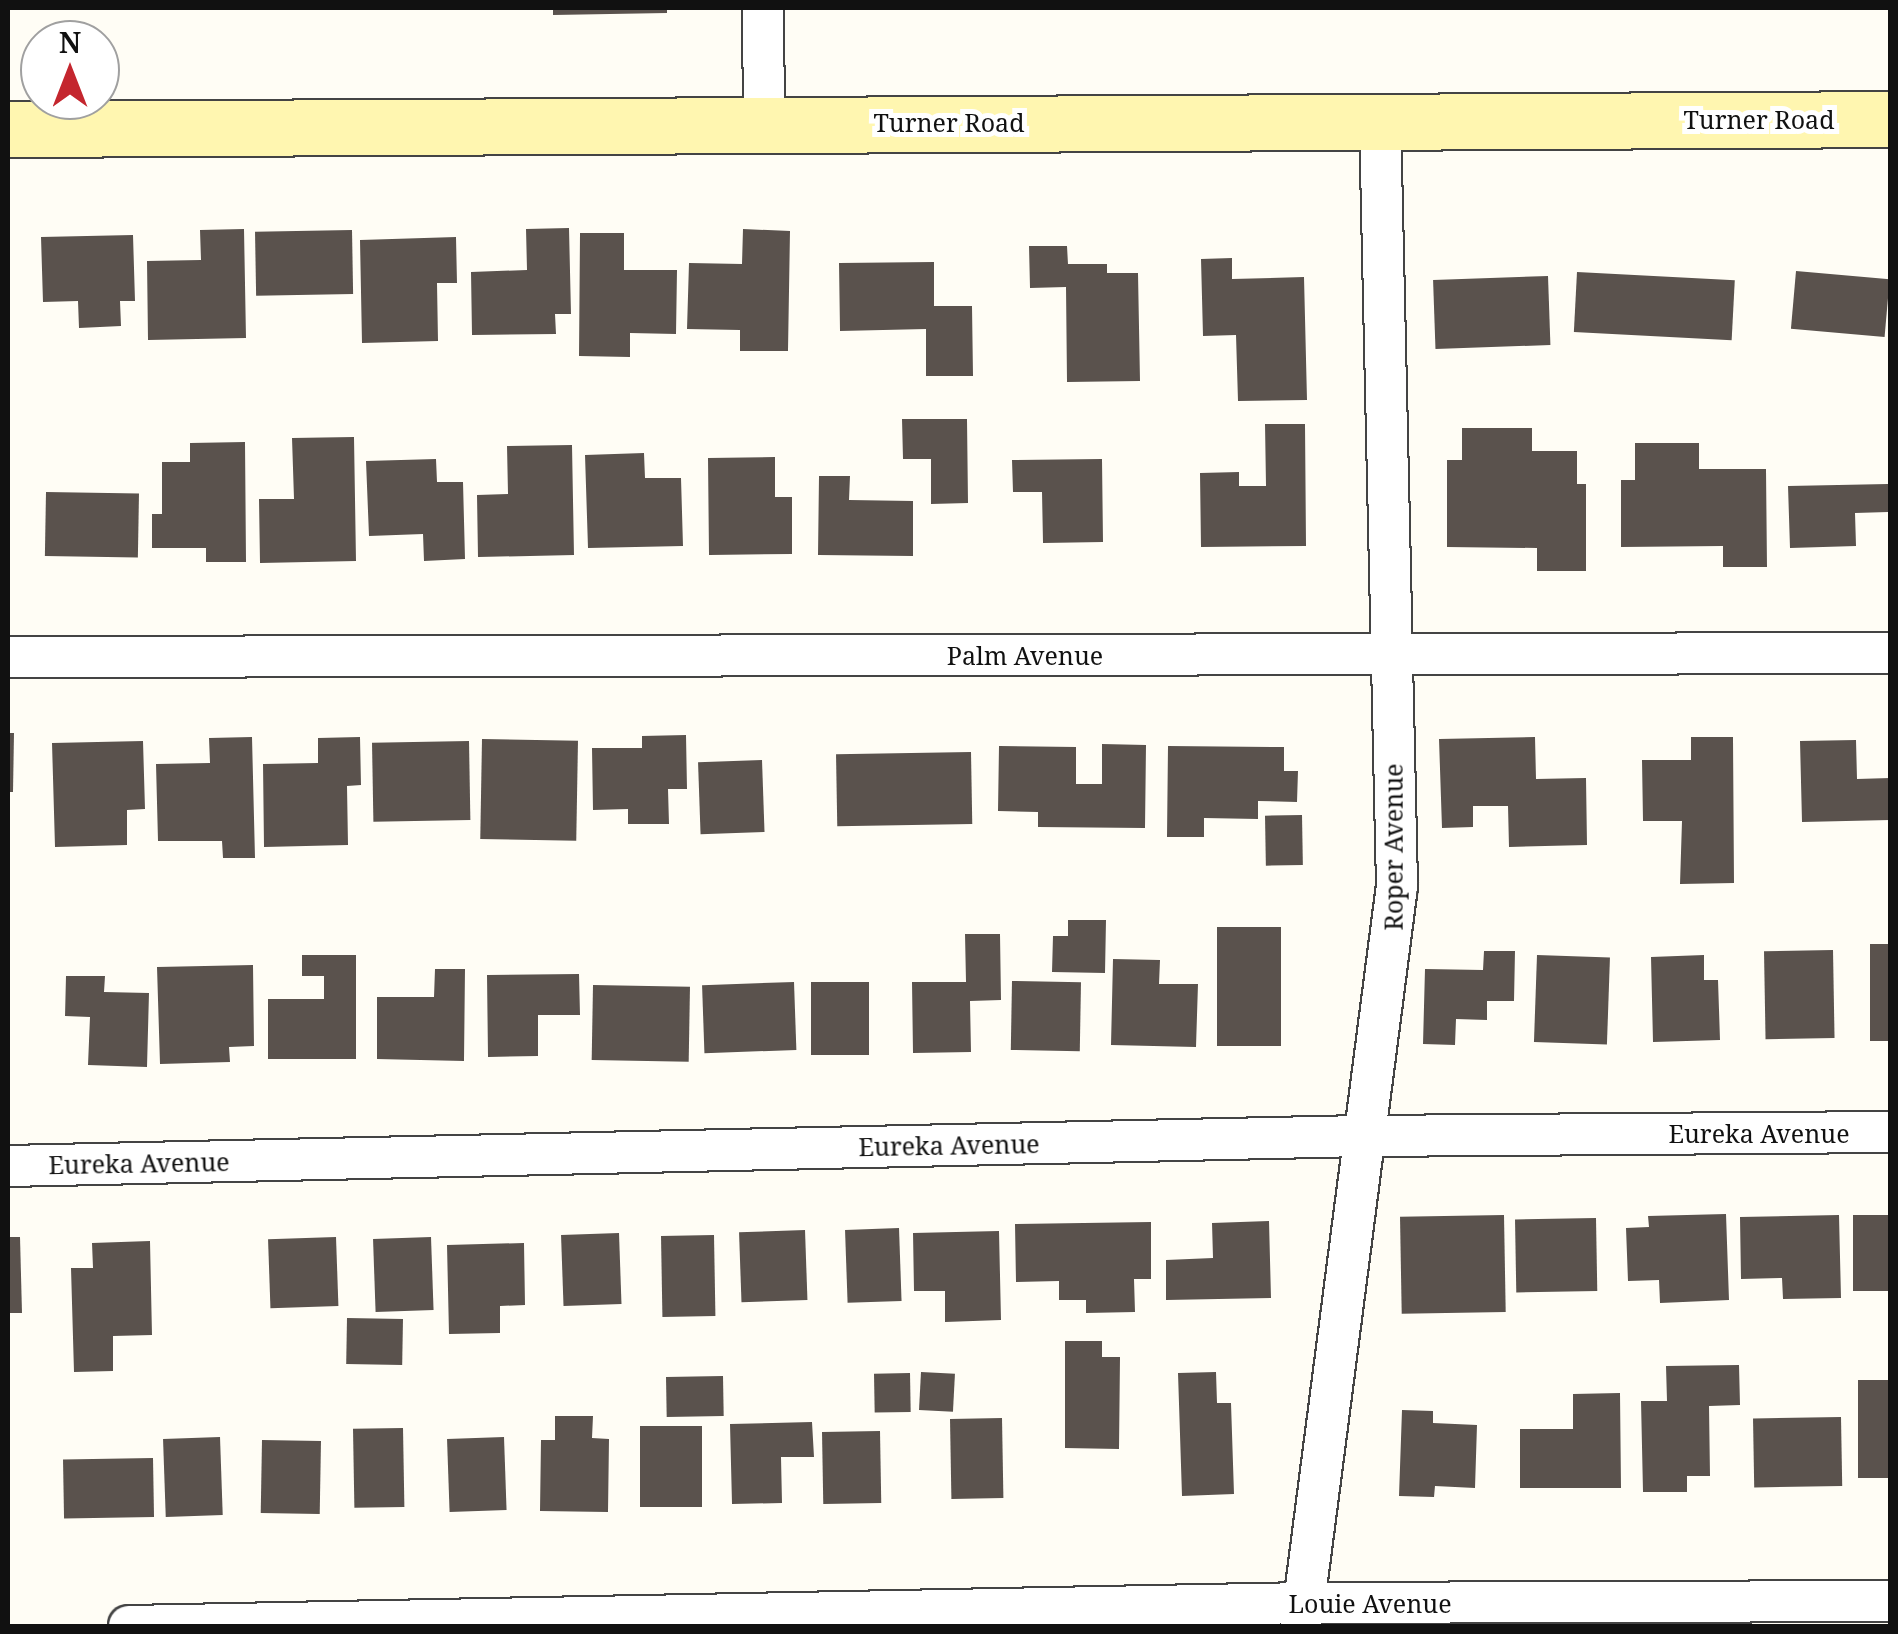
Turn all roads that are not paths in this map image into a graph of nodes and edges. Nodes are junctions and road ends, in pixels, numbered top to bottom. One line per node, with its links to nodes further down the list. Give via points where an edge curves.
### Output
1 (763, 8): 3 (street)
2 (1890, 119): 4 (main road, Turner Road)
3 (764, 122): 4 (main road, Turner Road); 5 (main road, Turner Road)
4 (1380, 122): 7 (street, Roper Avenue)
5 (8, 128)
6 (1890, 653): 7 (street, Palm Avenue)
7 (1390, 654): 8 (street, Palm Avenue); 10 (street, Roper Avenue, via 1397,886 1392,963)
8 (8, 657)
9 (1890, 1132): 10 (street, Eureka Avenue)
10 (1361, 1136): 11 (street, Eureka Avenue); 13 (street, Roper Avenue)
11 (8, 1166)
12 (1867, 1610): 13 (street, Louie Avenue)
13 (1301, 1615): 14 (street, Louie Avenue)
14 (130, 1626)

